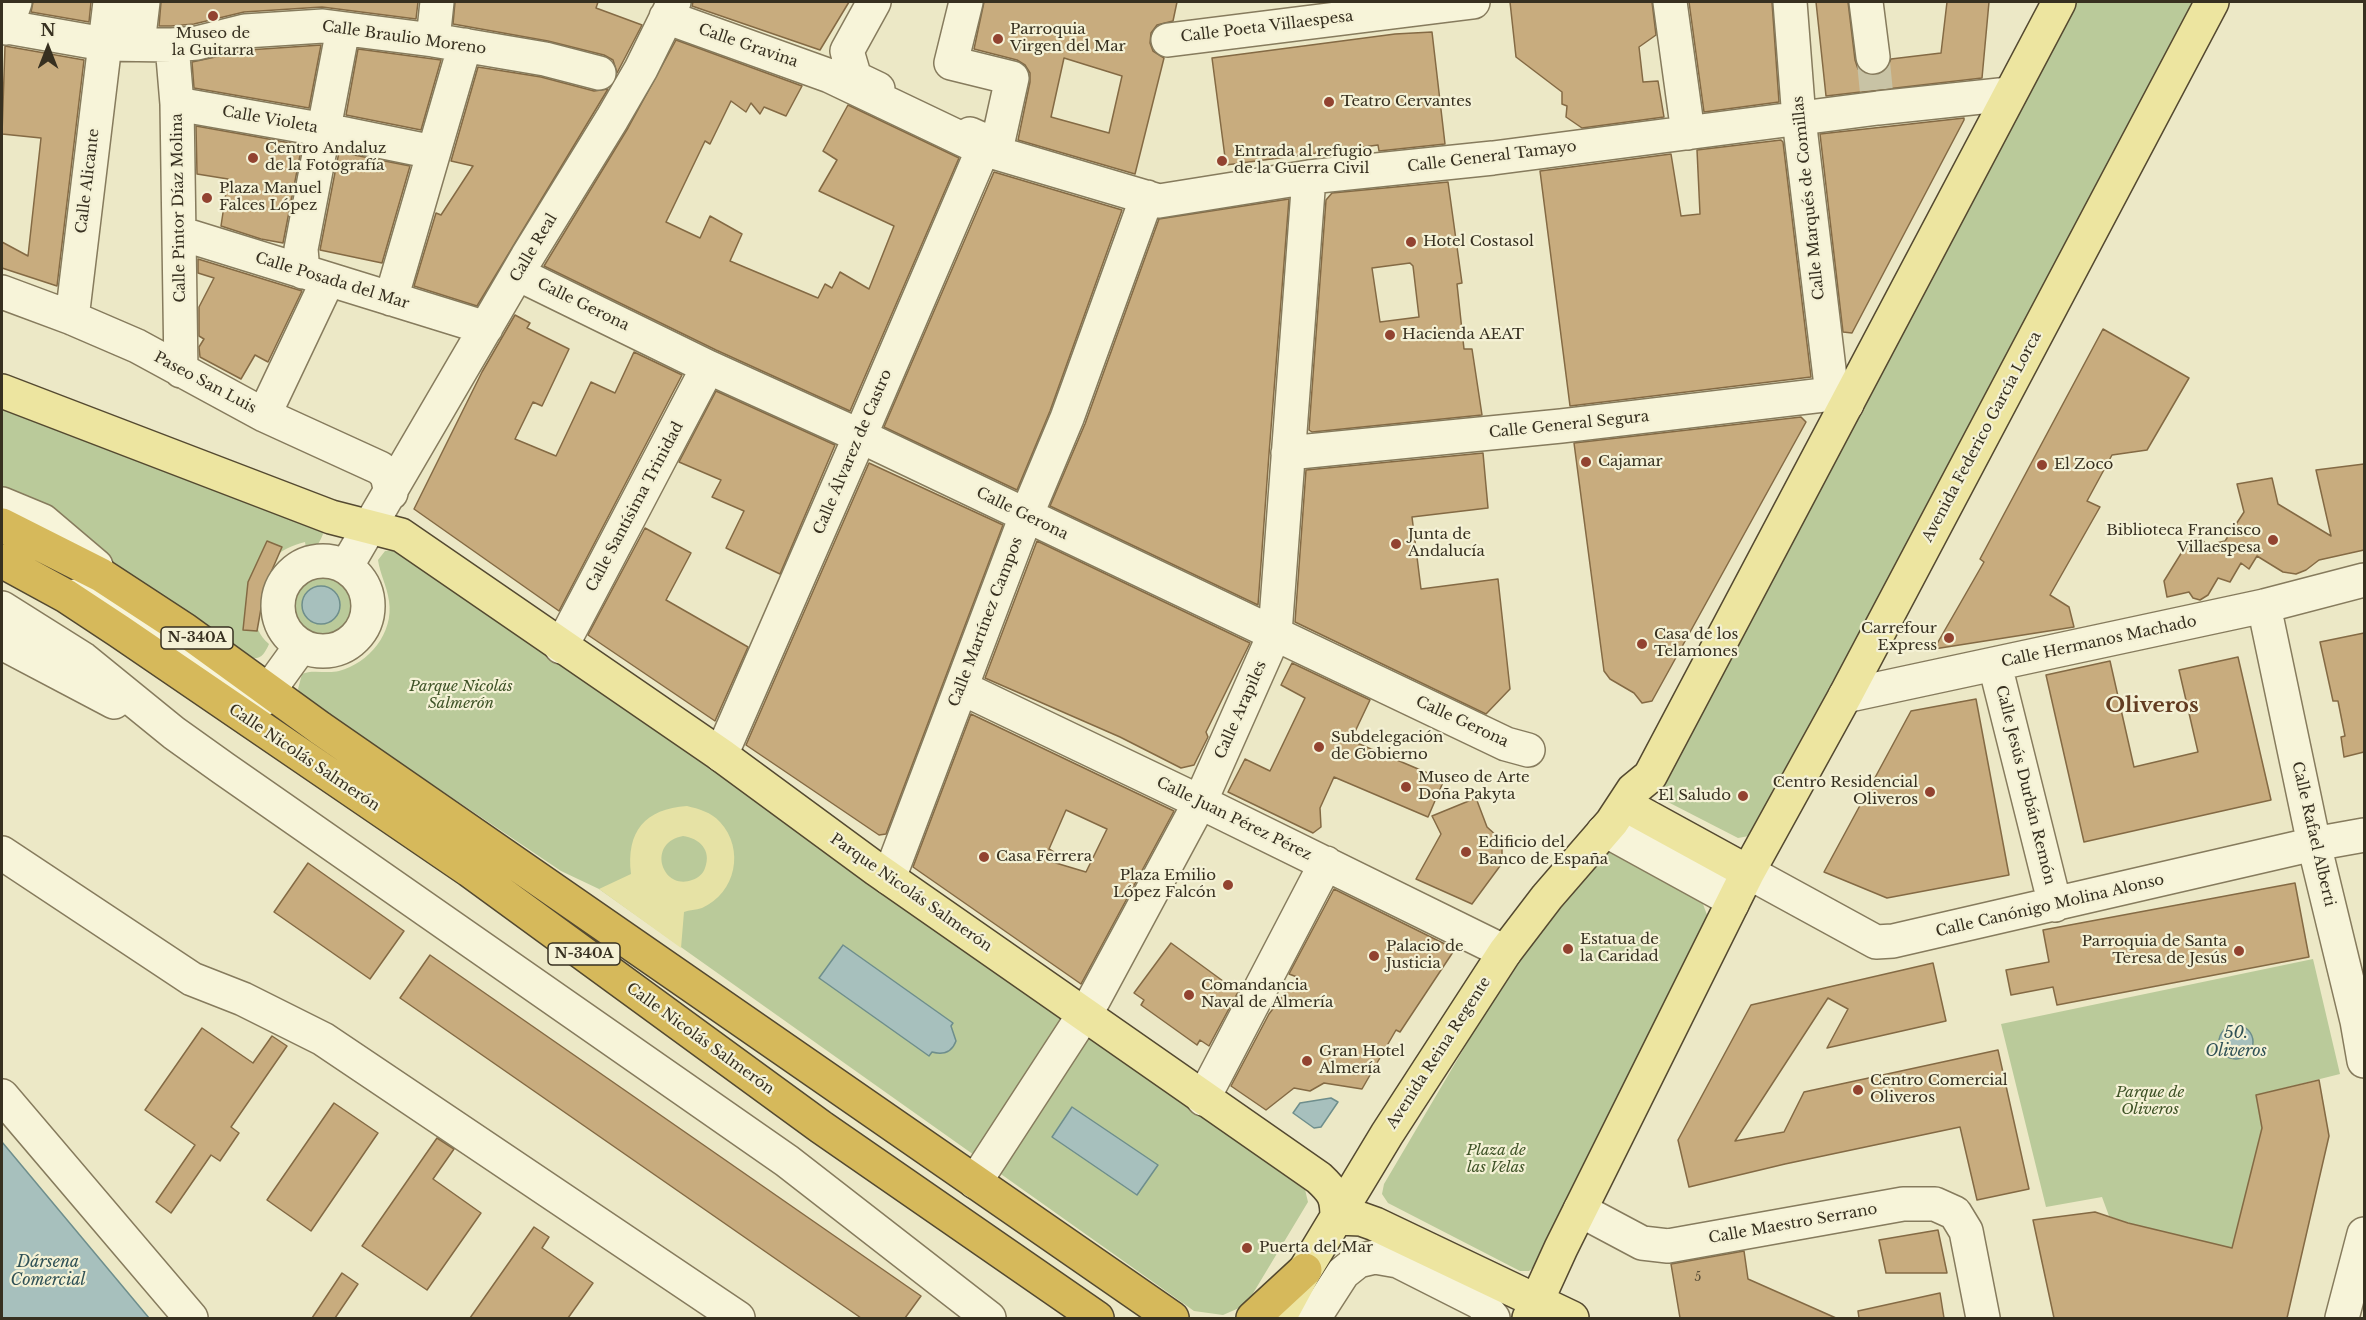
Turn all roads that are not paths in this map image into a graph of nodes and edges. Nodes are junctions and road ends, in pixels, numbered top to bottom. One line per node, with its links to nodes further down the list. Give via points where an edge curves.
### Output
1 (110, 2): 19 (street, Calle Alicante)
2 (143, 2): 20 (street)
3 (437, 2): 17 (street)
4 (868, 2): 25 (street)
5 (874, 2): 6 (street, via 847,51 855,78 997,146 1012,78 951,63)
6 (966, 2)
7 (1473, 2): 14 (street, Calle Poeta Villaespesa)
8 (1670, 2): 30 (street)
9 (1790, 2): 28 (street, Calle Marqués de Comillas)
10 (1866, 2): 23 (street)
11 (2059, 2): 26 (main road)
12 (2212, 2): 68 (main road, Avenida Federico García Lorca)
13 (670, 9): 25 (street, Calle Gravina); 36 (street, Calle Real, via 622,101)
14 (1257, 15): 18 (street, Calle Poeta Villaespesa)
15 (7, 19): 19 (street, Calle Braulio Moreno)
16 (331, 19): 17 (street, Calle Braulio Moreno); 21 (street, Calle Braulio Moreno); 29 (street)
17 (433, 40): 22 (street, Calle Braulio Moreno)
18 (1168, 40)
19 (104, 44): 20 (street, Calle Braulio Moreno); 40 (street, Calle Alicante)
20 (138, 44): 21 (street, Calle Braulio Moreno)
21 (172, 45): 27 (street, Calle Pintor Díaz Molina)
22 (465, 45): 24 (street, Calle Braulio Moreno); 32 (street)
23 (1873, 57)
24 (599, 73)
25 (831, 75): 31 (street, Calle Gravina)
26 (2009, 94): 28 (street, Calle General Tamayo); 45 (main road)
27 (177, 104): 29 (street, Calle Violeta); 35 (street, Calle Pintor Díaz Molina)
28 (1799, 119): 30 (street, Calle General Tamayo); 45 (street, Calle Marqués de Comillas)
29 (325, 130): 32 (street, Calle Violeta); 37 (street, via 301,249)
30 (1688, 133): 33 (street, Calle General Tamayo)
31 (983, 149): 34 (street, Calle General Tamayo); 47 (street, Calle Álvarez de Castro)
32 (433, 152): 39 (street)
33 (1309, 177): 34 (street, Calle General Tamayo, via 1159,201); 48 (street, Calle Arapiles)
34 (1146, 197): 51 (street, Calle Martínez Campos, via 1067,418)
35 (179, 233): 37 (street, Calle Posada del Mar); 43 (street, Calle Pintor Díaz Molina)
36 (518, 274): 41 (street, Calle Real); 42 (street, Calle Gerona)
37 (315, 276): 39 (street, Calle Posada del Mar); 46 (street)
38 (2, 292): 40 (street, Paseo San Luis)
39 (391, 298): 41 (street, Calle Posada del Mar)
40 (72, 318): 43 (street, Paseo San Luis, via 137,346)
41 (486, 328): 49 (street, Calle Real)
42 (708, 367): 47 (street, Calle Gerona); 64 (street, Calle Santísima Trinidad)
43 (181, 371): 46 (street, Paseo San Luis)
44 (2, 391): 53 (main road, Parque Nicolás Salmerón, via 318,513)
45 (1839, 399): 48 (street, Calle General Segura); 73 (main road, via 1650,776)
46 (264, 415): 49 (street, Paseo San Luis, via 380,468 387,475)
47 (860, 436): 51 (street, Calle Gerona); 71 (street, Calle Álvarez de Castro)
48 (1288, 453): 61 (street, Calle Arapiles)
49 (391, 493): 53 (street, Calle Real)
50 (2, 504): 57 (street, via 43,521)
51 (1026, 516): 61 (street, Calle Gerona); 66 (street, Calle Martínez Campos)
52 (2, 525): 57 (highway, N-340A)
53 (370, 527): 55 (street, Calle Real); 64 (main road, Parque Nicolás Salmerón, via 402,535)
54 (2, 561): 58 (highway, Calle Nicolás Salmerón / N-340A)
55 (346, 567): 63 (street, via 362,582 367,595 368,610 362,630 346,645 333,650); 63 (street, via 327,561 307,564 282,586 279,618 288,635)
56 (2360, 583): 59 (street, Calle Hermanos Machado)
57 (122, 589): 67 (highway, N-340A)
58 (66, 596): 67 (street, Calle Nicolás Salmerón, via 85,596 117,610 253,702 258,703); 99 (highway, Calle Nicolás Salmerón / N-340A, via 469,870 821,1127)
59 (2265, 606): 65 (street, Calle Hermanos Machado); 76 (street, Calle Rafael Alberti)
60 (2, 608): 69 (street, via 83,659)
61 (1275, 633): 70 (street, Calle Gerona, via 1506,744); 72 (street, Calle Arapiles)
62 (2, 644): 69 (street)
63 (301, 646): 67 (street)
64 (561, 647): 71 (main road, Parque Nicolás Salmerón)
65 (1985, 676): 68 (street, Calle Hermanos Machado); 82 (street, Calle Jesús Durbán Remón)
66 (962, 688): 72 (street, Calle Juan Pérez Pérez); 80 (street, Calle Martínez Campos)
67 (270, 690): 90 (highway, N-340A)
68 (1845, 696): 79 (main road, Avenida Federico García Lorca)
69 (174, 733): 98 (street, via 787,1161)
70 (1528, 750)
71 (721, 755): 80 (main road, Parque Nicolás Salmerón)
72 (1200, 802): 78 (street, Calle Juan Pérez Pérez); 85 (street, Calle Arapiles)
73 (1624, 804): 74 (main road, Avenida Reina Regente); 79 (main road)
74 (1603, 832): 81 (street, via 1727,897); 84 (main road, Avenida Reina Regente)
75 (2364, 835): 76 (street, Calle Canónigo Molina Alonso)
76 (2314, 844): 82 (street, Calle Canónigo Molina Alonso); 86 (street, Calle Rafael Alberti)
77 (2, 854): 97 (street, via 192,979 243,999 322,1039)
78 (1317, 859): 83 (street); 84 (street, Calle Juan Pérez Pérez); 89 (street)
79 (1748, 872): 81 (main road); 82 (street, Calle Canónigo Molina Alonso, via 1876,942 1909,939)
80 (889, 878): 85 (main road, Parque Nicolás Salmerón)
81 (1732, 904): 91 (main road)
82 (2055, 904)
83 (1282, 916)
84 (1505, 952): 92 (main road, Avenida Reina Regente)
85 (1085, 1016): 89 (main road, Parque Nicolás Salmerón); 90 (street, Calle Arapiles)
86 (2361, 1021): 87 (street, Calle Rafael Alberti)
87 (2364, 1061)
88 (2, 1096): 96 (street)
89 (1203, 1099): 92 (main road, Parque Nicolás Salmerón, via 1319,1178 1333,1192)
90 (975, 1182): 100 (highway, N-340A)
91 (1580, 1210): 95 (main road); 106 (street, Calle Maestro Serrano, via 1642,1243 1668,1246 1903,1204 1935,1204 1955,1213 1966,1231)
92 (1337, 1218): 94 (main road, Avenida Reina Regente); 95 (main road, via 1376,1224)
93 (2364, 1234): 107 (street)
94 (1305, 1270): 101 (highway); 102 (main road, Avenida Reina Regente)
95 (1533, 1311): 105 (main road)
96 (191, 1318)
97 (738, 1318)
98 (989, 1318)
99 (1097, 1318)
100 (1172, 1318)
101 (1253, 1318)
102 (1279, 1318)
103 (1314, 1318): 104 (street, via 1343,1273 1358,1261 1375,1257 1398,1261 1481,1303)
104 (1493, 1318)
105 (1572, 1318)
106 (1983, 1318)
107 (2342, 1318)

